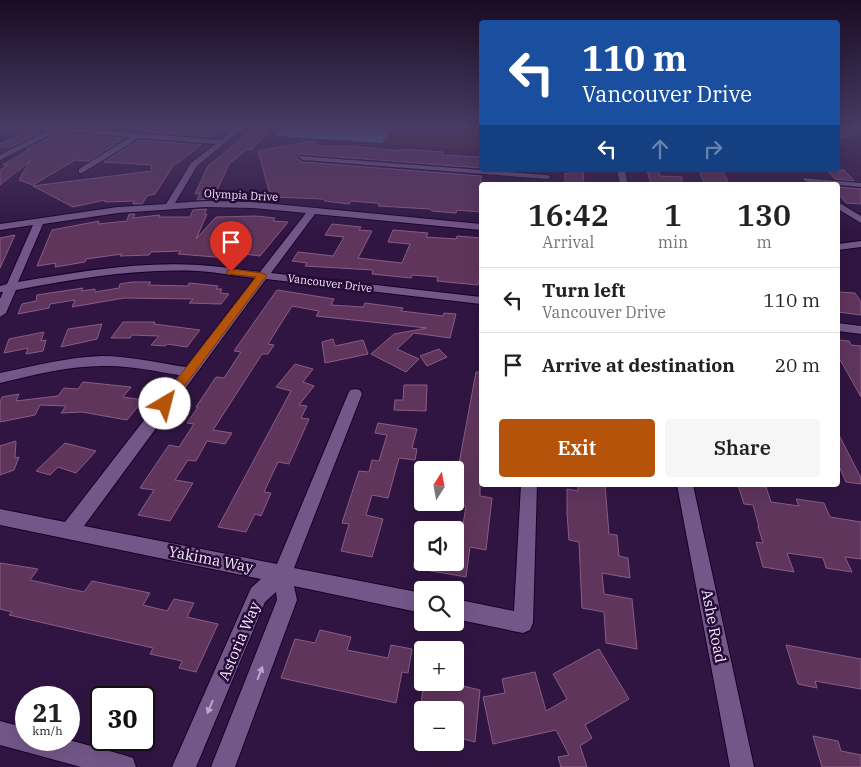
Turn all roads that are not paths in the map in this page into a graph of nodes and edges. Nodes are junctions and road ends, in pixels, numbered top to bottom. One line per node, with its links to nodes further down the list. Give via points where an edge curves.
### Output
1 (95, 163): 4 (street)
2 (197, 163): 12 (street)
3 (365, 163): 5 (street)
4 (82, 171)
5 (479, 172)
6 (483, 172): 8 (street)
7 (800, 172): 9 (street)
8 (547, 177)
9 (808, 182)
10 (840, 184): 11 (street)
11 (861, 185)
12 (170, 205): 14 (street, Olympia Drive, via 227,204); 16 (street, Olympia Drive)
13 (840, 207): 15 (street)
14 (312, 211): 18 (street, Olympia Drive); 21 (street)
15 (861, 220)
16 (39, 221): 17 (street, Olympia Drive); 22 (street)
17 (0, 227)
18 (479, 227)
19 (861, 244): 20 (street)
20 (840, 247)
21 (262, 275): 22 (street, Vancouver Drive, via 199,268 147,268 90,273); 23 (street, Vancouver Drive); 27 (street)
22 (6, 288): 24 (street)
23 (479, 301)
24 (0, 313)
25 (840, 327): 26 (street)
26 (861, 330)
27 (189, 372): 28 (street, via 102,361); 33 (street)
28 (0, 378)
29 (355, 394): 34 (street)
30 (529, 487): 36 (street, via 523,623)
31 (685, 487): 43 (street, Ashe Road)
32 (0, 517): 33 (street, Yakima Way)
33 (69, 531): 34 (street, Yakima Way)
34 (282, 574): 35 (street, Yakima Way); 41 (street, Astoria Way, one-way to 41, via 258,595); 42 (street, one-way to 34, via 288,600)
35 (414, 600)
36 (464, 611)
37 (0, 733): 38 (street)
38 (15, 737)
39 (66, 751): 40 (street)
40 (124, 767)
41 (184, 767)
42 (223, 767)
43 (742, 767)

